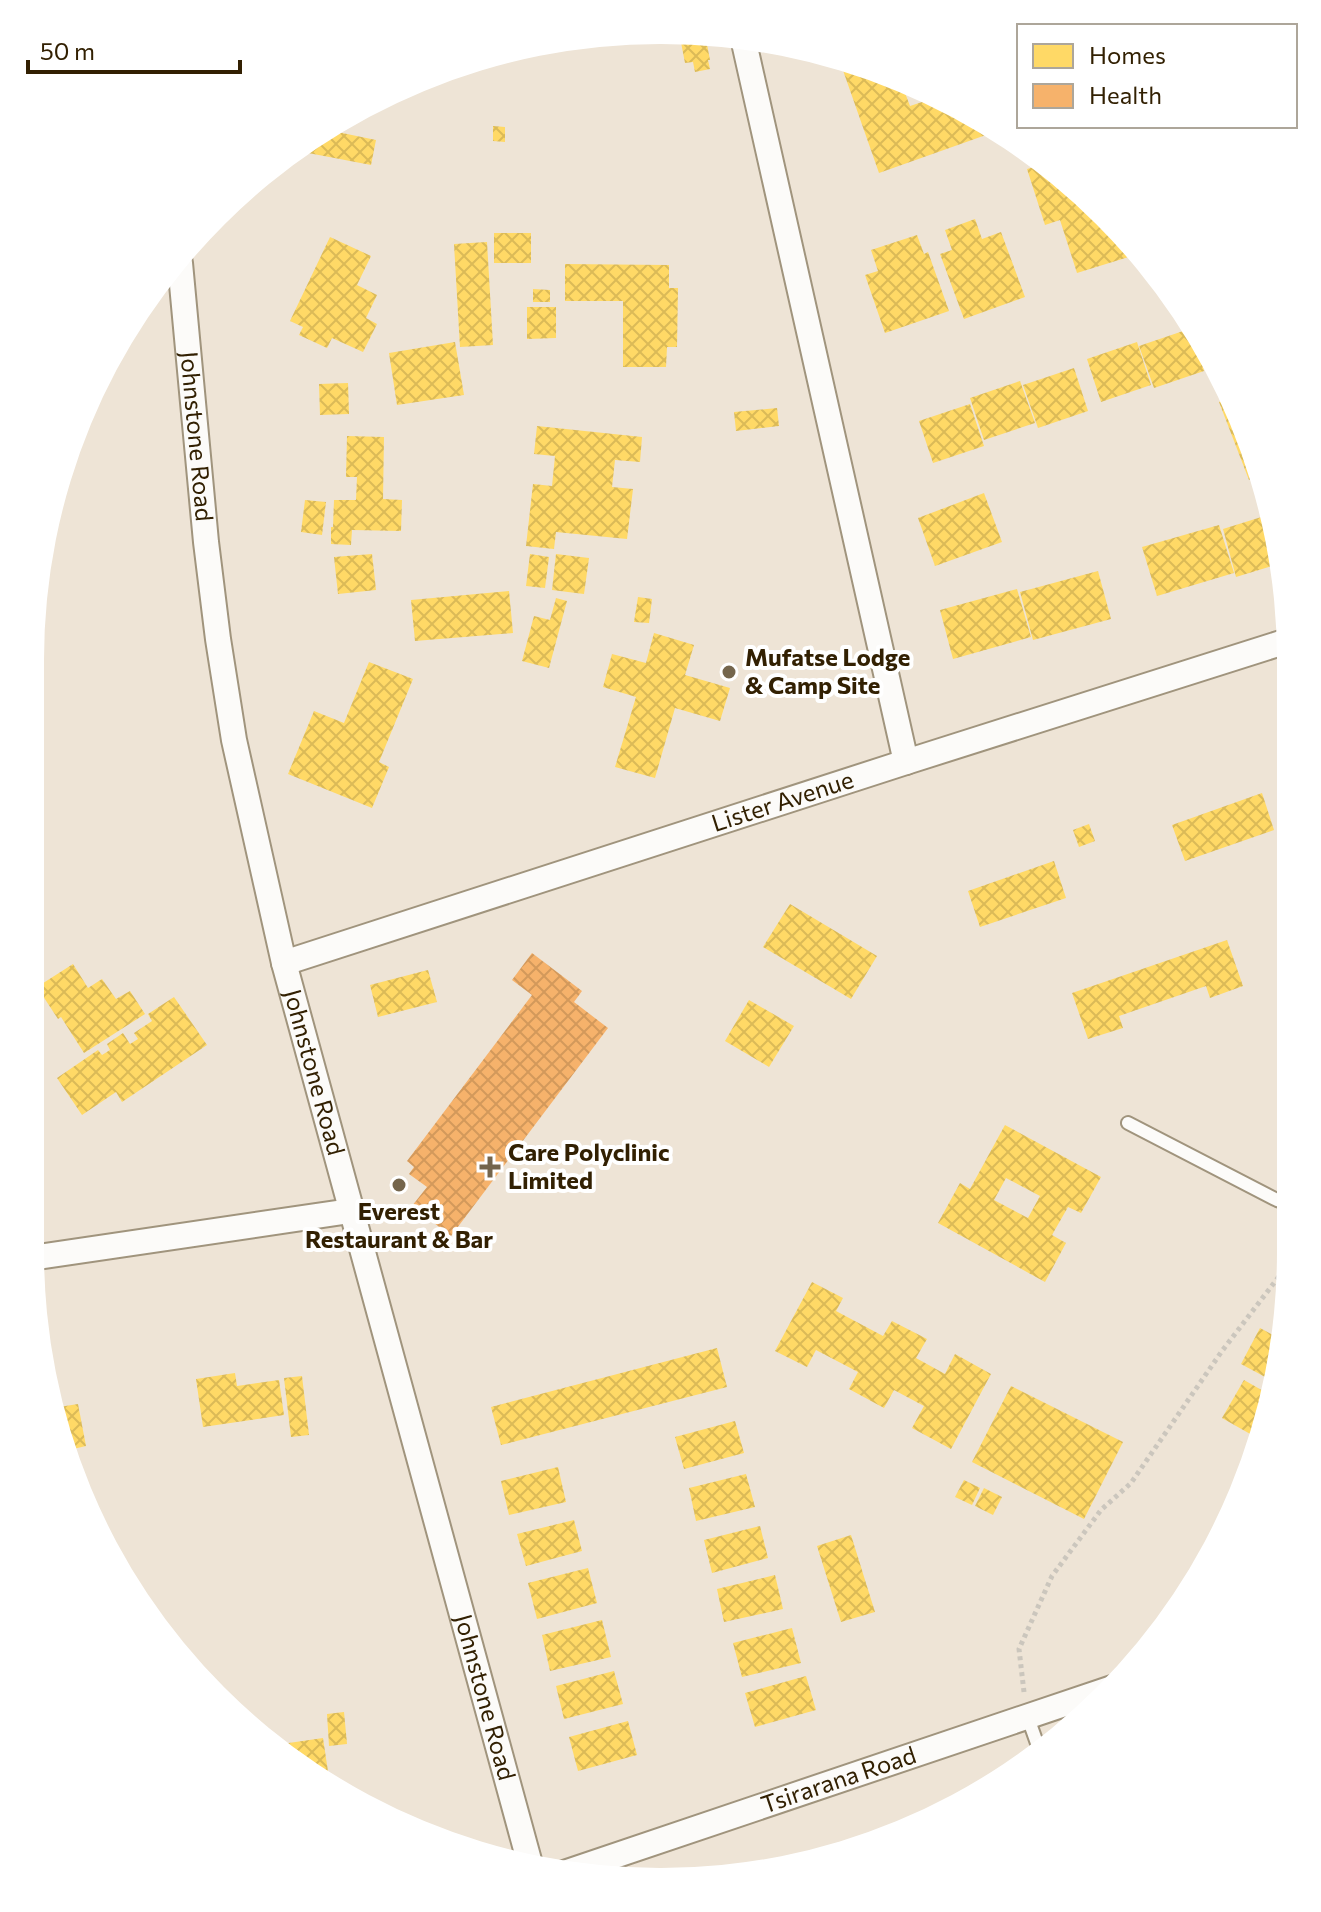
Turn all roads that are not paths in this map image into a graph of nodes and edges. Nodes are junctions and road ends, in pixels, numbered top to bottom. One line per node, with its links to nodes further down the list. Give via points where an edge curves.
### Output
1 (746, 50): 4 (street)
2 (181, 273): 5 (street, Johnstone Road, via 218,639 234,740)
3 (1277, 644): 4 (street, Lister Avenue)
4 (906, 762): 5 (street, Lister Avenue)
5 (284, 963): 8 (street, Johnstone Road)
6 (1128, 1123): 7 (lane)
7 (1277, 1200)
8 (350, 1211): 9 (street); 13 (street, Johnstone Road)
9 (44, 1256)
10 (1087, 1696): 11 (street, Tsirarana Road)
11 (1027, 1715): 12 (lane); 14 (street, Tsirarana Road)
12 (1036, 1741)
13 (527, 1853)
14 (590, 1864)

